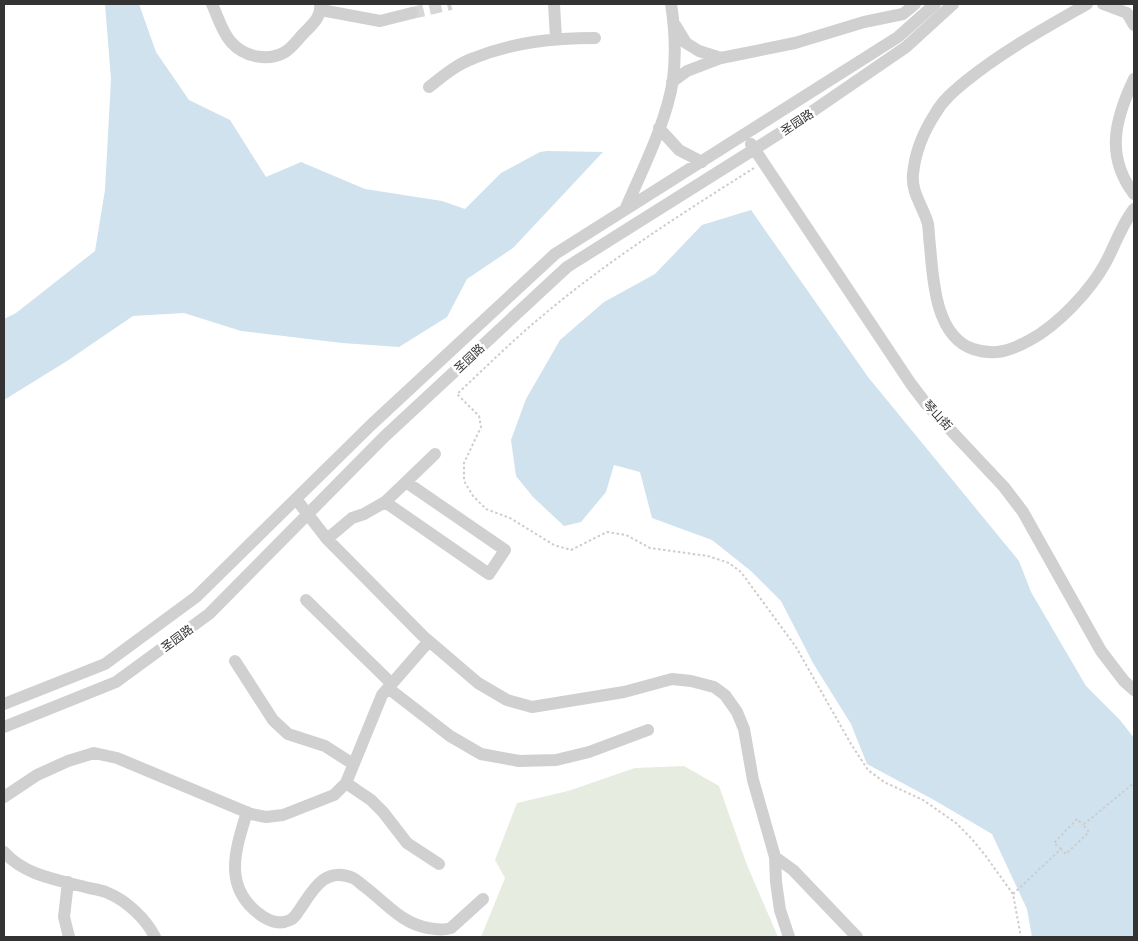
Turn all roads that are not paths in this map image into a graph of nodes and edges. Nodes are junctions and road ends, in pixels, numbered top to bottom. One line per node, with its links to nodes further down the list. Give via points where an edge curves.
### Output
1 (212, 4): 9 (street, via 232,42 257,57 270,58 285,52 316,21)
2 (554, 4): 13 (street)
3 (671, 4): 11 (street)
4 (915, 4): 15 (street, via 903,14 795,43)
5 (935, 4): 20 (street, 圣园路, via 898,37)
6 (953, 4): 21 (street, 圣园路, via 906,47)
7 (1087, 4): 24 (street, via 984,66 946,99 930,123 918,152 913,188 928,224 937,299 948,328 968,347 981,351 998,353 1032,340 1087,290)
8 (1103, 4): 12 (street, via 1127,13)
9 (321, 7): 10 (street, via 380,21)
10 (412, 13)
11 (674, 22): 15 (street, via 686,43); 17 (street)
12 (1134, 25)
13 (556, 38): 14 (street); 18 (street, via 522,43 473,58)
14 (595, 38)
15 (721, 58): 17 (street, via 686,71)
16 (1134, 78): 23 (street, via 1115,131 1120,170)
17 (672, 82): 19 (street)
18 (429, 87)
19 (659, 128): 22 (street, via 679,150); 25 (street)
20 (744, 135): 21 (street, 琴山街); 22 (street, 圣园路)
21 (755, 149): 30 (street, 圣园路, via 567,267 384,437); 36 (street, 琴山街, via 911,384 1004,486 1023,512 1101,651)
22 (702, 162): 25 (street, 圣园路)
23 (1134, 194)
24 (1134, 209)
25 (625, 210): 28 (street, 圣园路, via 555,254)
26 (434, 454): 27 (street)
27 (406, 482): 29 (street); 29 (street, via 505,550 489,574)
28 (296, 499): 30 (street); 37 (street, 圣园路, via 196,598 106,664)
29 (385, 502): 31 (street, via 352,518)
30 (308, 514): 31 (street); 38 (street, 圣园路, via 209,614 116,682)
31 (327, 539): 33 (street)
32 (306, 600): 35 (street)
33 (429, 642): 35 (street); 45 (street, via 478,683 507,700 532,707 624,692 672,679 691,681 726,695 744,729 753,780)
34 (235, 661): 40 (street, via 273,720 288,734 325,746)
35 (390, 686): 39 (street, via 450,736 481,754 519,761 556,760 589,752); 40 (street, via 375,709)
36 (1133, 688)
37 (4, 704)
38 (4, 727)
39 (648, 730)
40 (353, 764): 41 (street)
41 (346, 782): 43 (street, via 334,795 283,815); 46 (street, via 383,812 406,843)
42 (4, 797): 43 (street, via 37,775 94,753 117,758)
43 (247, 812): 48 (street, via 235,850 234,867 243,896 266,919 280,924 293,920 319,882 327,876 353,878 401,917 415,926 431,929 450,928)
44 (4, 852): 47 (street, via 24,868)
45 (775, 857): 51 (street, via 780,910); 52 (street, via 793,870)
46 (440, 864)
47 (68, 882): 49 (street, via 64,918); 50 (street, via 107,892 127,904)
48 (482, 899)
49 (69, 937)
50 (155, 937)
51 (790, 937)
52 (857, 937)

